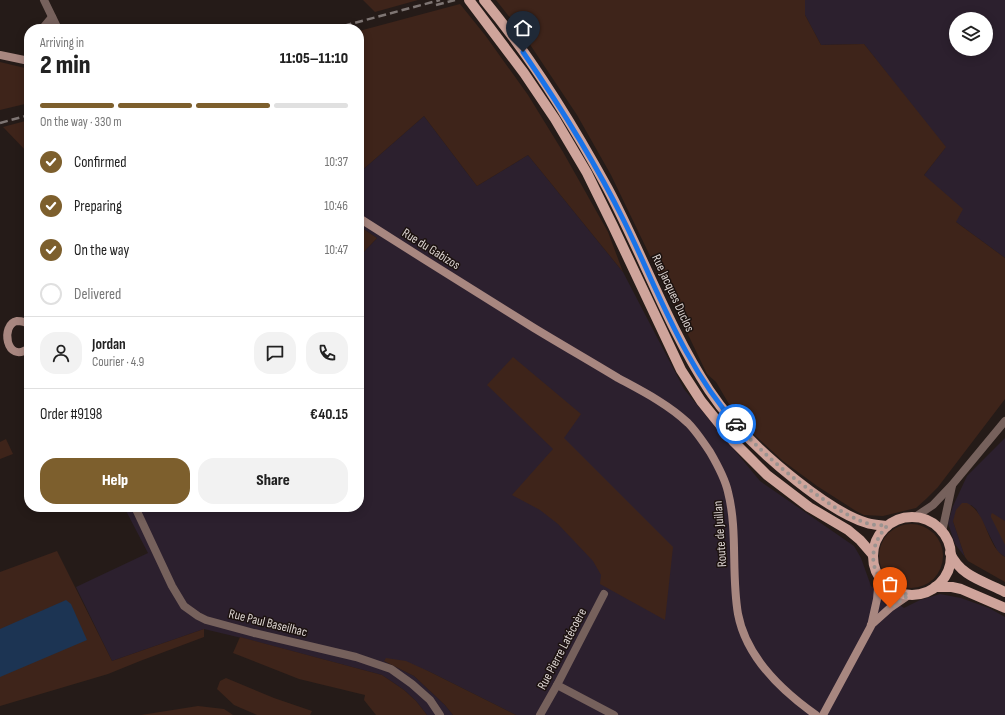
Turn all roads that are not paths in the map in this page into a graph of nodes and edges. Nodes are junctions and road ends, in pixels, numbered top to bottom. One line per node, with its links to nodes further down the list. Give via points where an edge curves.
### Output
1 (44, 0): 4 (street)
2 (469, 0): 21 (main road, Rue Jacques Duclos, via 524,73 586,173 614,226 681,370 701,401 734,442 767,475 809,507 848,530)
3 (484, 0): 18 (main road, Rue Jacques Duclos, via 540,76 592,159 624,220 686,352 725,411 777,466 805,487 854,518)
4 (52, 17): 5 (street); 6 (street)
5 (46, 24)
6 (56, 24)
7 (0, 55): 8 (street)
8 (24, 60)
9 (364, 221): 10 (street, Rue du Gabizos)
10 (490, 299): 33 (street, Route de Juillan, via 534,328 664,404 688,424 710,452 728,491 733,520 738,615 744,635 765,670)
11 (24, 322): 12 (street, via 15,321 5,328)
12 (3, 346): 13 (street, via 16,352)
13 (24, 351)
14 (1005, 422): 15 (street)
15 (952, 485): 17 (street, via 933,505); 19 (street)
16 (137, 512): 30 (street, Rue Paul Baseilhac, via 172,586 184,606 198,616 254,633 356,656 390,669 430,700)
17 (915, 517): 18 (main road, via 905,518); 19 (main road, via 934,525)
18 (887, 526): 21 (main road, via 875,544)
19 (942, 532): 20 (main road, via 948,542)
20 (950, 553): 23 (main road, via 947,573); 24 (main road, via 961,570)
21 (873, 555): 22 (main road)
22 (879, 577): 26 (main road, via 887,586); 28 (street)
23 (934, 587): 26 (main road, via 926,592); 27 (main road, via 961,589)
24 (1005, 592)
25 (604, 594): 29 (street, Rue Pierre Latécoère)
26 (909, 595): 28 (street)
27 (1005, 608)
28 (871, 626): 34 (street)
29 (557, 685): 31 (street, Rue Pierre Latécoère); 32 (street)
30 (440, 715)
31 (540, 715)
32 (614, 715)
33 (816, 715)
34 (823, 715)

